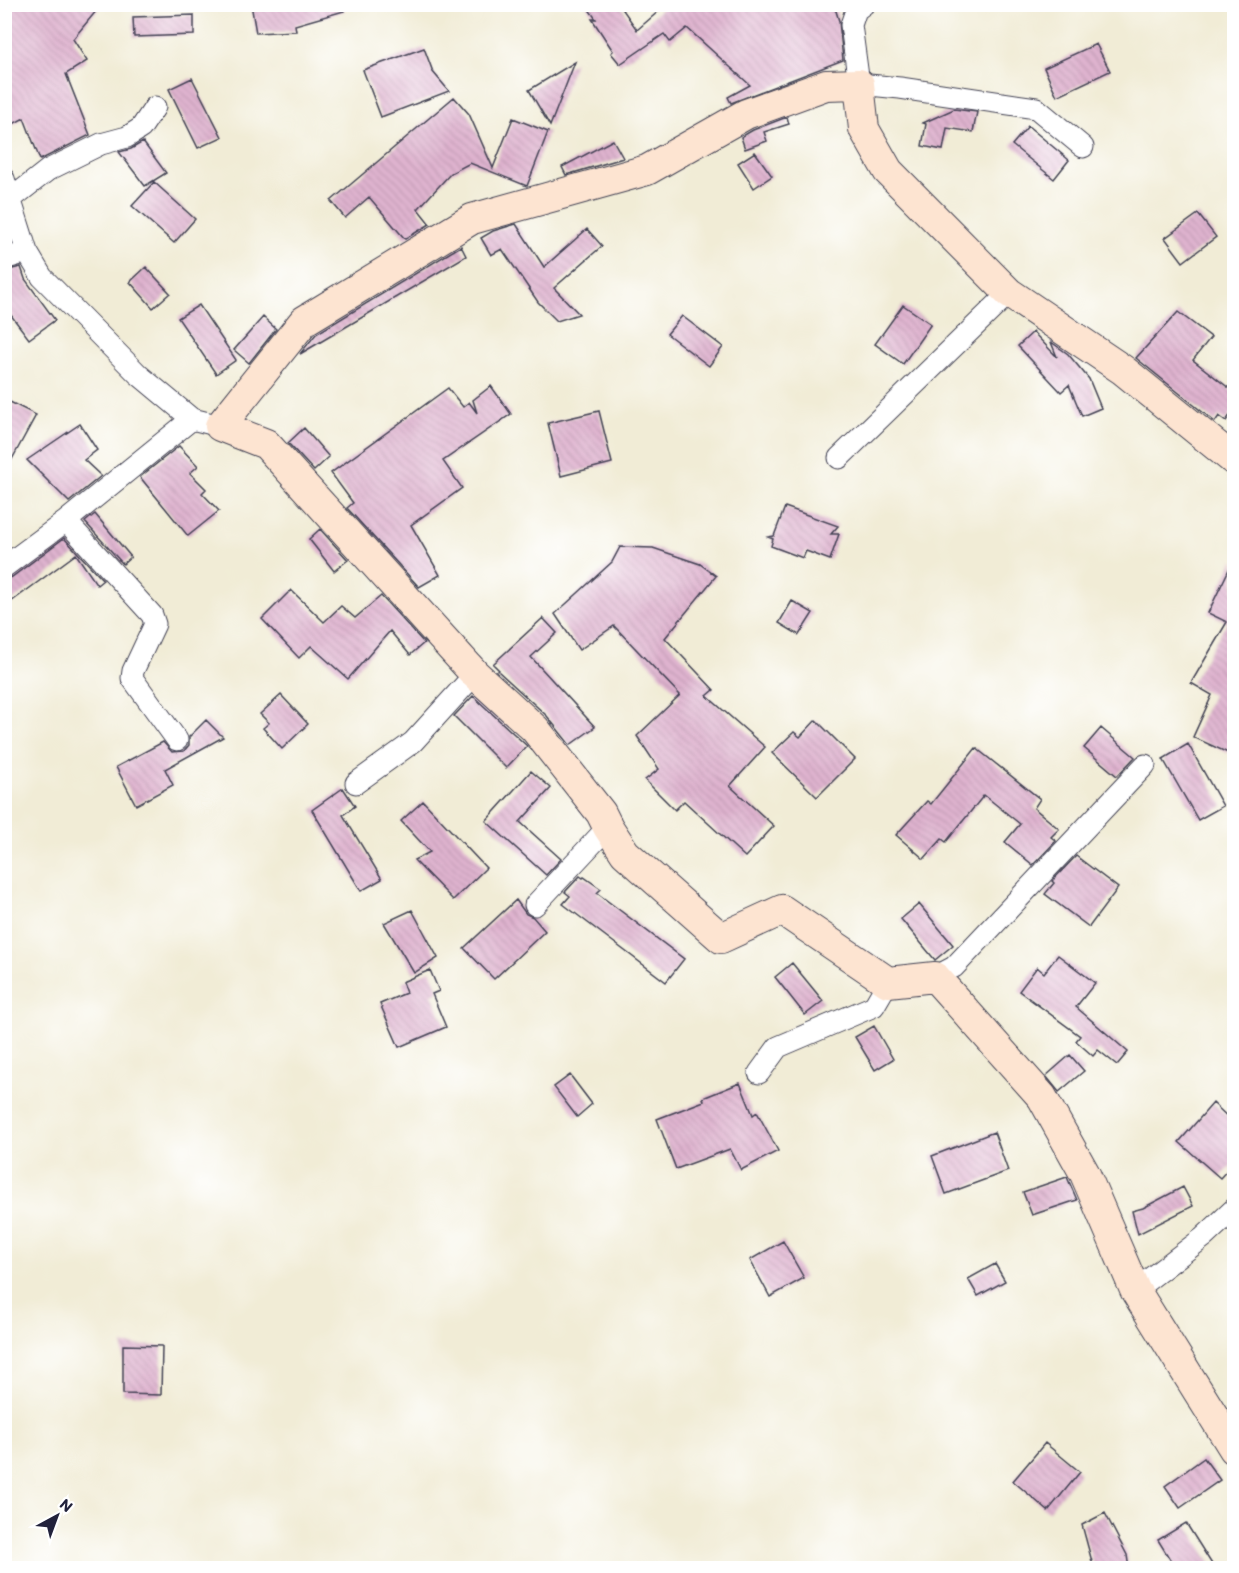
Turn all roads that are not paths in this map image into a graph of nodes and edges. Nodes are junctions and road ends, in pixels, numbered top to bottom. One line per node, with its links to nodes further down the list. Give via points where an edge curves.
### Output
1 (864, 4): 2 (street, via 856,10 851,25)
2 (859, 84): 4 (street, via 1036,108); 8 (street, via 864,129 888,171); 9 (street, via 826,85 746,114 648,170 472,219 304,321)
3 (154, 107): 5 (street, via 141,128 127,137 100,144)
4 (1083, 147)
5 (8, 189): 6 (street)
6 (27, 252): 7 (street); 9 (street, via 42,277 138,374)
7 (4, 259)
8 (1009, 293): 10 (street); 11 (street, via 1123,370)
9 (206, 423): 12 (street); 14 (street, via 266,444)
10 (839, 458)
11 (1234, 460)
12 (66, 521): 13 (street); 15 (street, via 152,615 155,624 132,678)
13 (4, 567)
14 (475, 674): 17 (street, via 413,741); 18 (street, via 535,729)
15 (177, 740)
16 (1145, 765): 20 (street, via 954,967)
17 (356, 783)
18 (608, 827): 19 (street); 21 (street, via 625,853 721,938 782,910)
19 (535, 905)
20 (934, 977): 21 (street); 24 (street, via 1042,1097 1086,1174)
21 (888, 982): 22 (street, via 874,1006 778,1047)
22 (759, 1073)
23 (1234, 1209): 24 (street)
24 (1135, 1290): 25 (street)
25 (1234, 1449)

